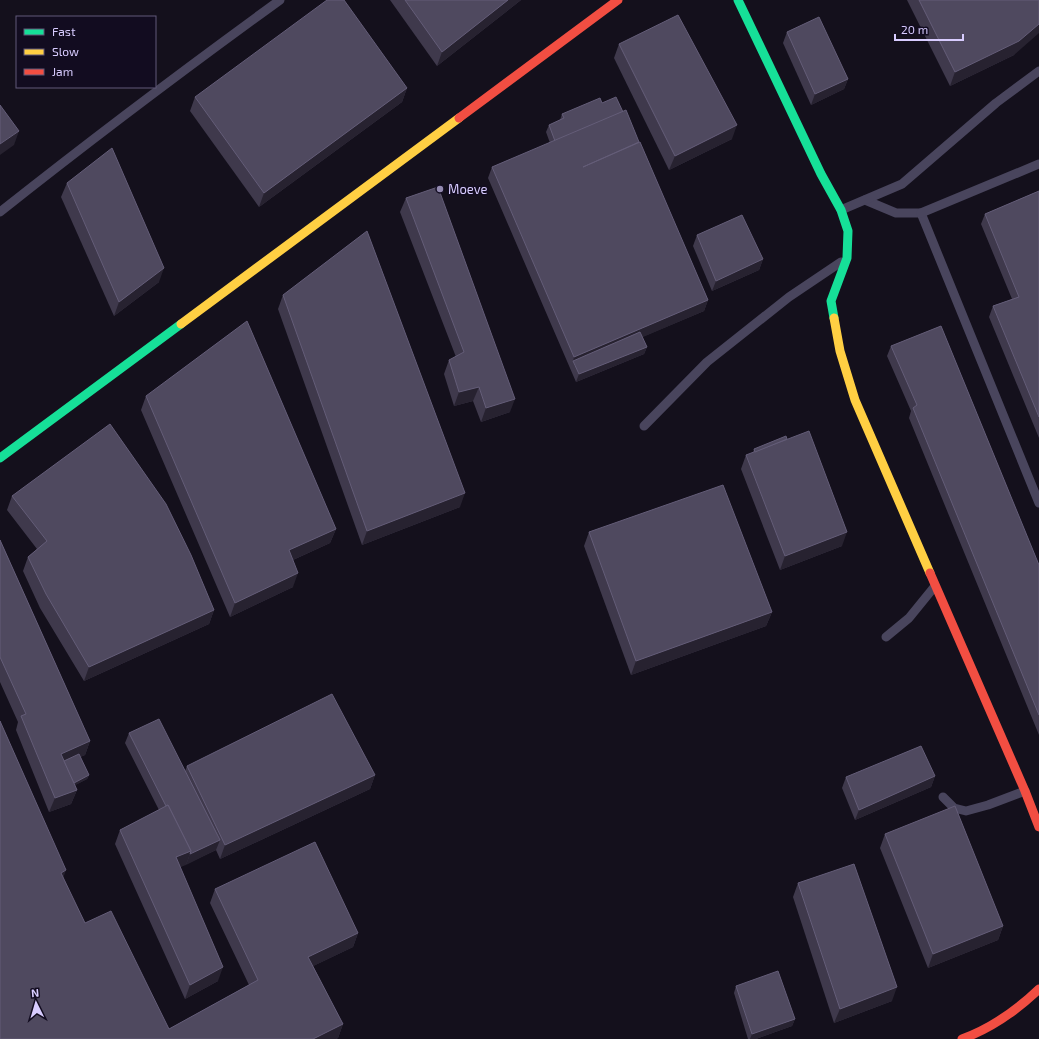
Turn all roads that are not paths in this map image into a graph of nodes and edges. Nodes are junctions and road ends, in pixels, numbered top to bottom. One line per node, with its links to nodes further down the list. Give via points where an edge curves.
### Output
1 (280, 0): 8 (lane, via 185,69)
2 (618, 0): 12 (street)
3 (738, 0): 7 (street, via 821,174)
4 (1039, 71): 6 (lane, via 996,103 902,184)
5 (1039, 164): 9 (lane)
6 (865, 200): 7 (lane); 9 (lane, via 896,214)
7 (841, 210): 10 (street, via 848,231)
8 (0, 212)
9 (922, 213): 13 (lane)
10 (847, 258): 11 (lane, via 789,297 707,362); 14 (street, via 831,301 840,351 855,400)
11 (644, 426)
12 (0, 458)
13 (1039, 503)
14 (935, 586): 15 (lane, via 909,618); 16 (street)
15 (886, 636)
16 (1025, 791): 17 (lane, via 966,812 954,808); 18 (street)
17 (942, 797)
18 (1039, 827)
19 (1039, 989): 20 (street, via 997,1024)
20 (962, 1039)

